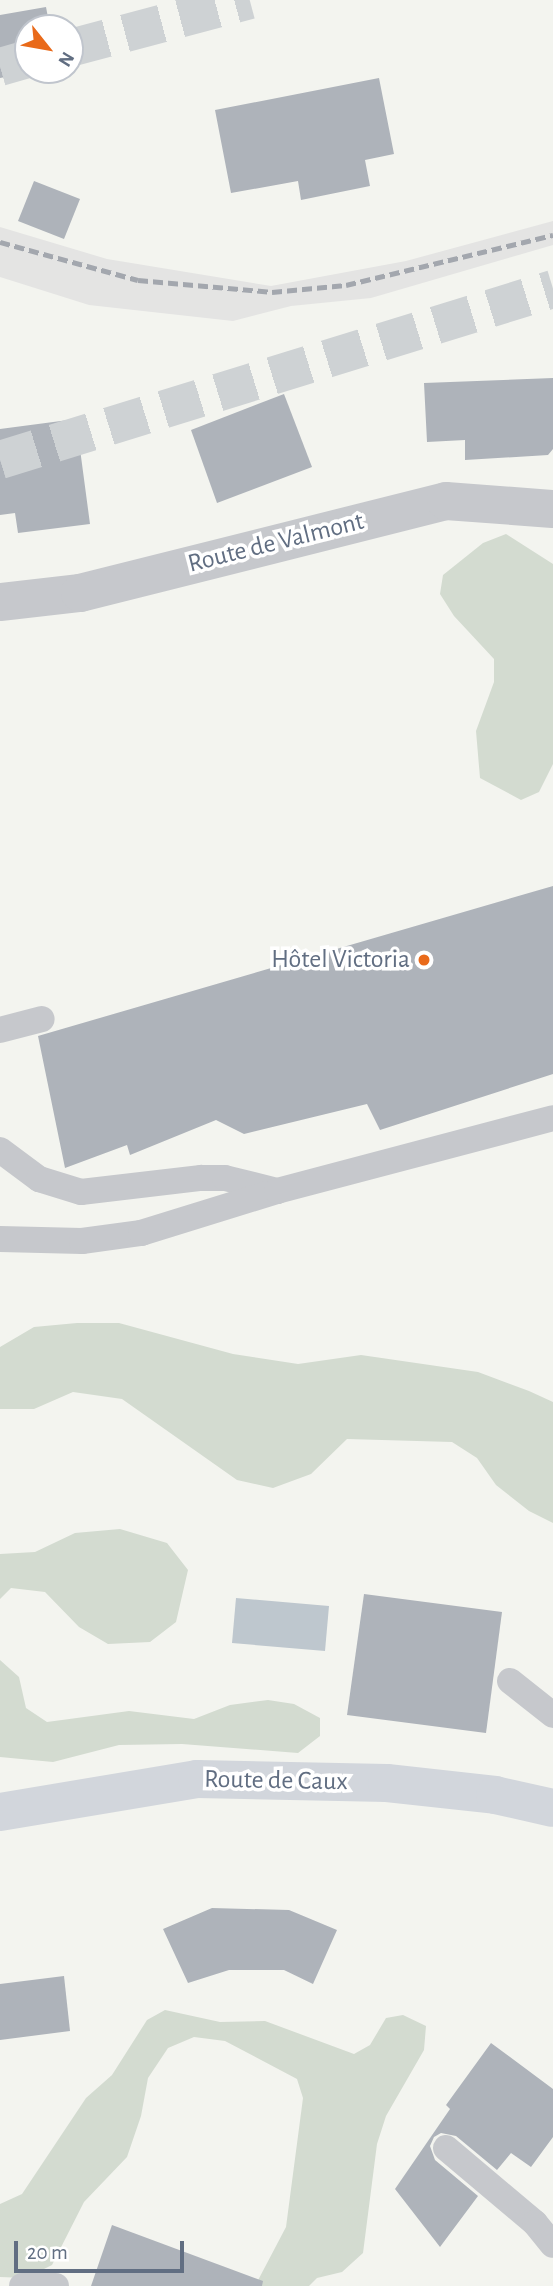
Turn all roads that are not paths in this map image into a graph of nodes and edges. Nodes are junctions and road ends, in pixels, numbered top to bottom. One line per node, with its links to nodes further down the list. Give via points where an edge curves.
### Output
1 (553, 509): 2 (street, Route de Valmont, via 446,501 80,593)
2 (0, 602)
3 (42, 1020): 4 (lane)
4 (0, 1030)
5 (553, 1118): 7 (lane)
6 (0, 1150): 7 (lane, via 40,1179 80,1192 201,1178 225,1178)
7 (277, 1191): 8 (lane, via 182,1223 114,1238)
8 (0, 1239)
9 (510, 1681): 10 (lane)
10 (553, 1715)
11 (553, 1808): 12 (street, Route de Caux, via 495,1795 387,1783 197,1779)
12 (0, 1812)
13 (446, 2148): 14 (lane, via 535,2223)
14 (553, 2245)
15 (22, 2286): 16 (lane)
16 (55, 2286)

